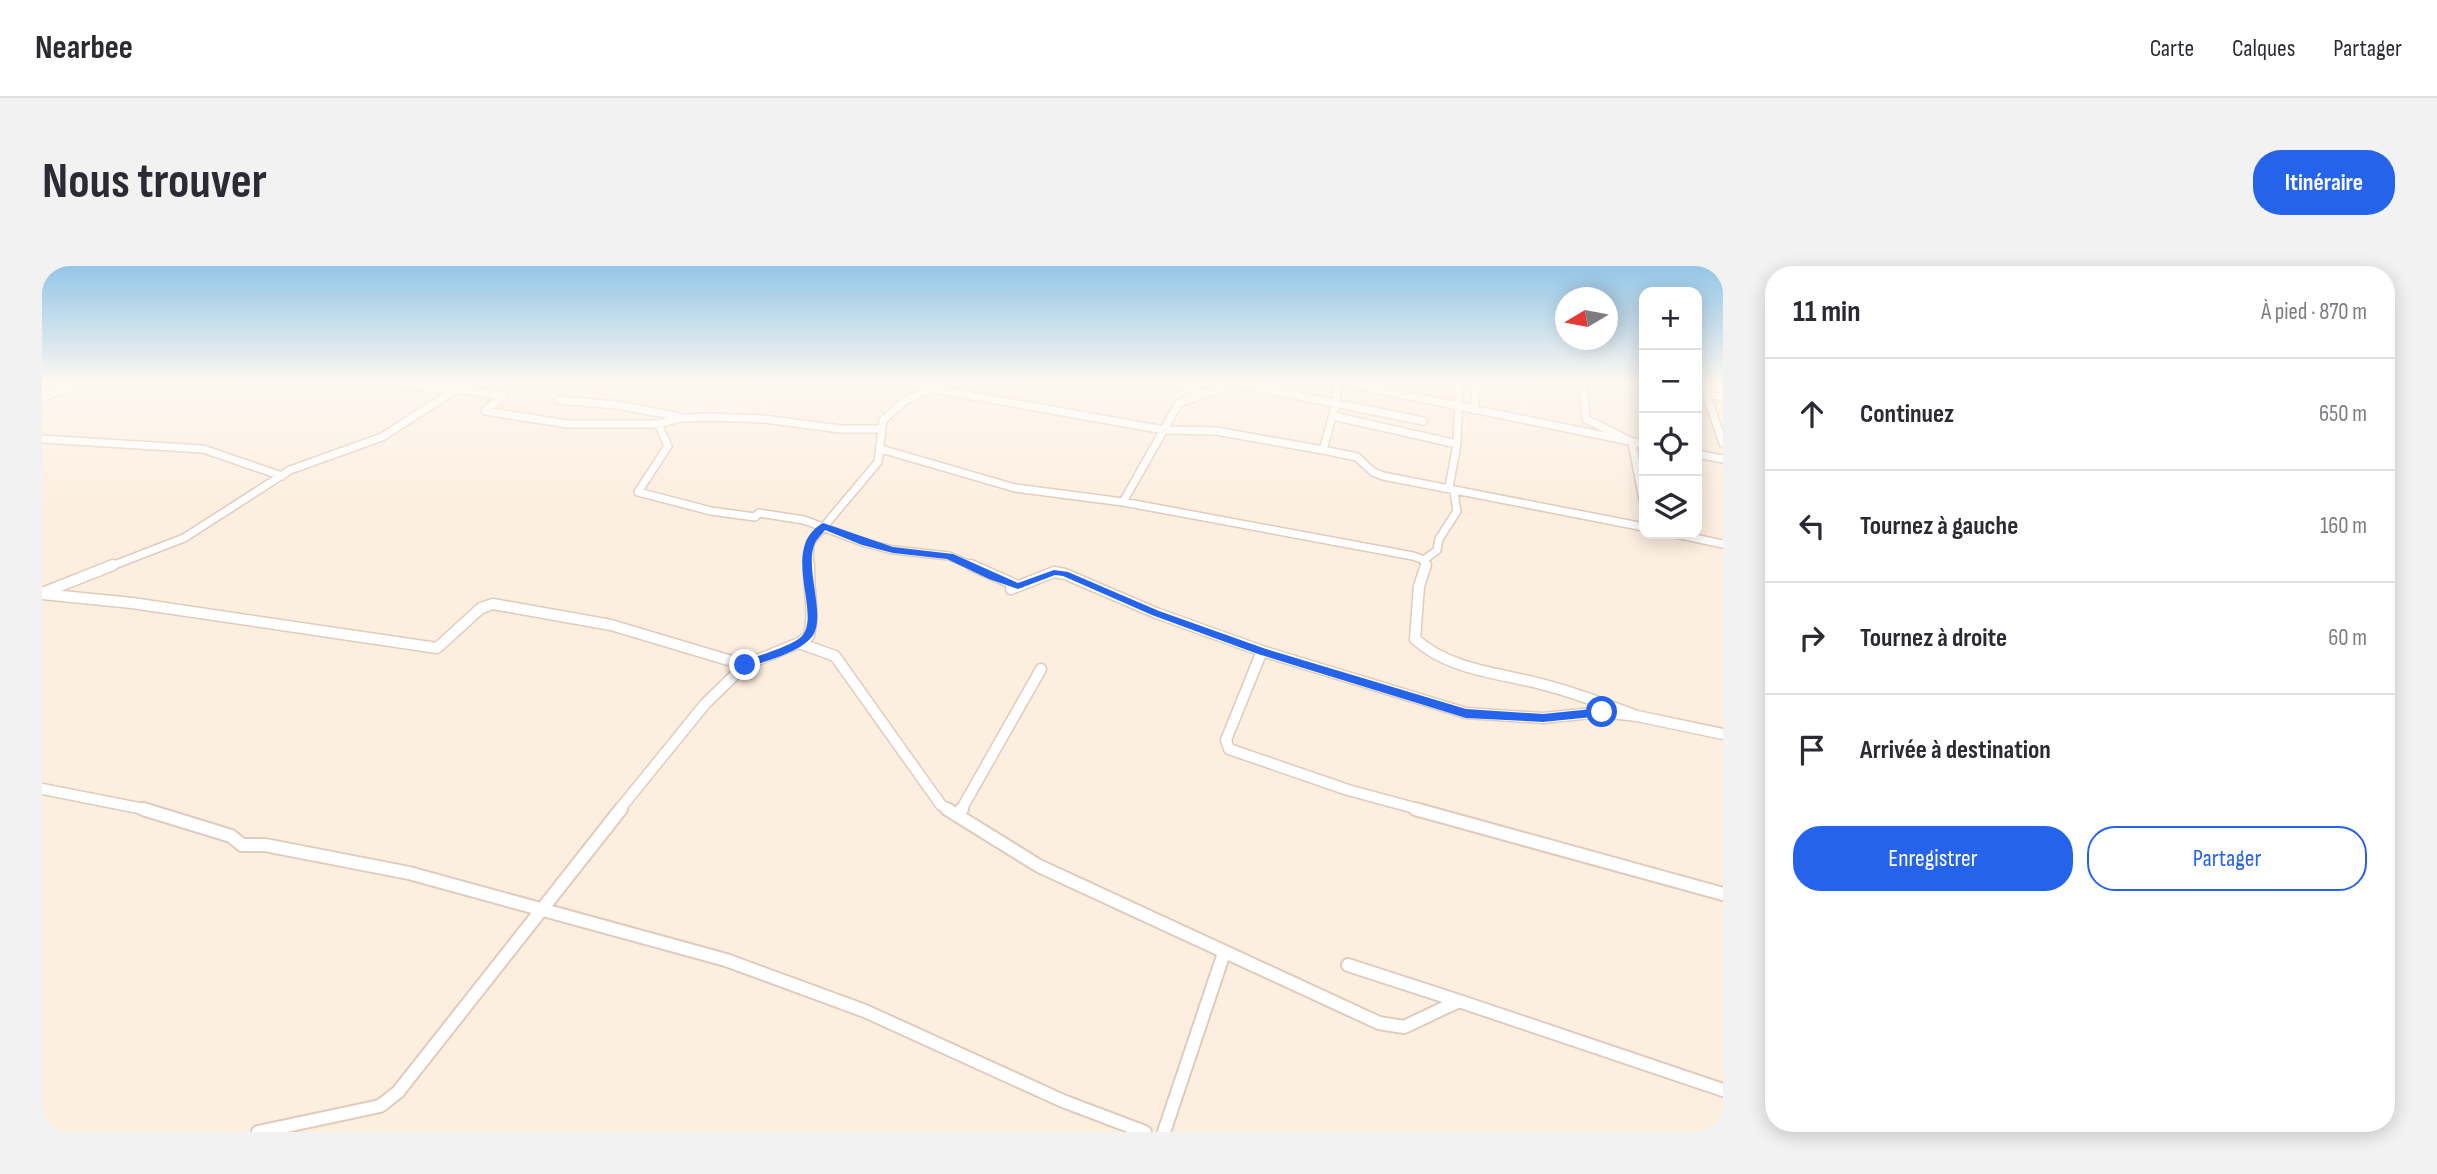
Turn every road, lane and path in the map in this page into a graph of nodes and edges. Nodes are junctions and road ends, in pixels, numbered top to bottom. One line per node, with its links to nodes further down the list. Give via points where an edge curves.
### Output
1 (405, 423): 25 (street, via 382,438)
2 (563, 423): 12 (street)
3 (797, 423): 14 (street)
4 (883, 423): 14 (street)
5 (1128, 423): 15 (street)
6 (1168, 423): 15 (street)
7 (1331, 423): 22 (street)
8 (1367, 423): 19 (street)
9 (1457, 423): 19 (street)
10 (1540, 423): 17 (street)
11 (1595, 423): 17 (street)
12 (658, 424): 29 (street, via 668,446 638,492 711,512 755,517 759,513)
13 (1720, 427): 18 (street)
14 (880, 429): 21 (street)
15 (1164, 430): 22 (street, via 1216,431); 28 (street)
16 (42, 439): 25 (street, via 203,449)
17 (1632, 442): 20 (street); 26 (street)
18 (1723, 442)
19 (1457, 443): 27 (street)
20 (1639, 443)
21 (881, 449): 28 (street, via 1015,488); 29 (street, via 869,474)
22 (1323, 450): 27 (street, via 1357,457 1383,476)
23 (1702, 455): 24 (street)
24 (1723, 459)
25 (282, 475): 34 (street, via 184,538)
26 (1639, 479)
27 (1449, 487): 30 (street); 33 (street, via 1457,511 1437,550)
28 (1123, 502): 33 (street)
29 (823, 526): 35 (street, via 808,548 813,619 808,636); 36 (street, via 893,550 949,556 1014,588 1054,572 1065,574)
30 (1639, 526)
31 (1700, 539): 32 (street)
32 (1723, 544)
33 (1424, 560): 39 (street, via 1415,639 1420,645 1444,659 1555,687)
34 (42, 593): 37 (street, via 437,648 481,608 493,604 611,625)
35 (799, 643): 37 (street); 42 (street, via 835,656 941,805)
36 (1262, 651): 39 (street, via 1466,713 1543,718 1602,712); 43 (street, via 1226,740 1229,749 1348,790)
37 (745, 665): 44 (street, via 676,738)
38 (1041, 669): 42 (street)
39 (1637, 716): 40 (street)
40 (1723, 734)
41 (42, 789): 44 (street, via 141,808 231,836 242,845 265,845 386,868)
42 (958, 815): 45 (street, via 1039,866)
43 (1723, 894)
44 (540, 910): 49 (street, via 390,1100); 50 (street, via 726,960 865,1012 1063,1101)
45 (1224, 953): 47 (street, via 1379,1023 1404,1027); 51 (street)
46 (1348, 965): 47 (street)
47 (1459, 1001): 48 (street)
48 (1723, 1090)
49 (258, 1132)
50 (1145, 1132)
51 (1164, 1132)

